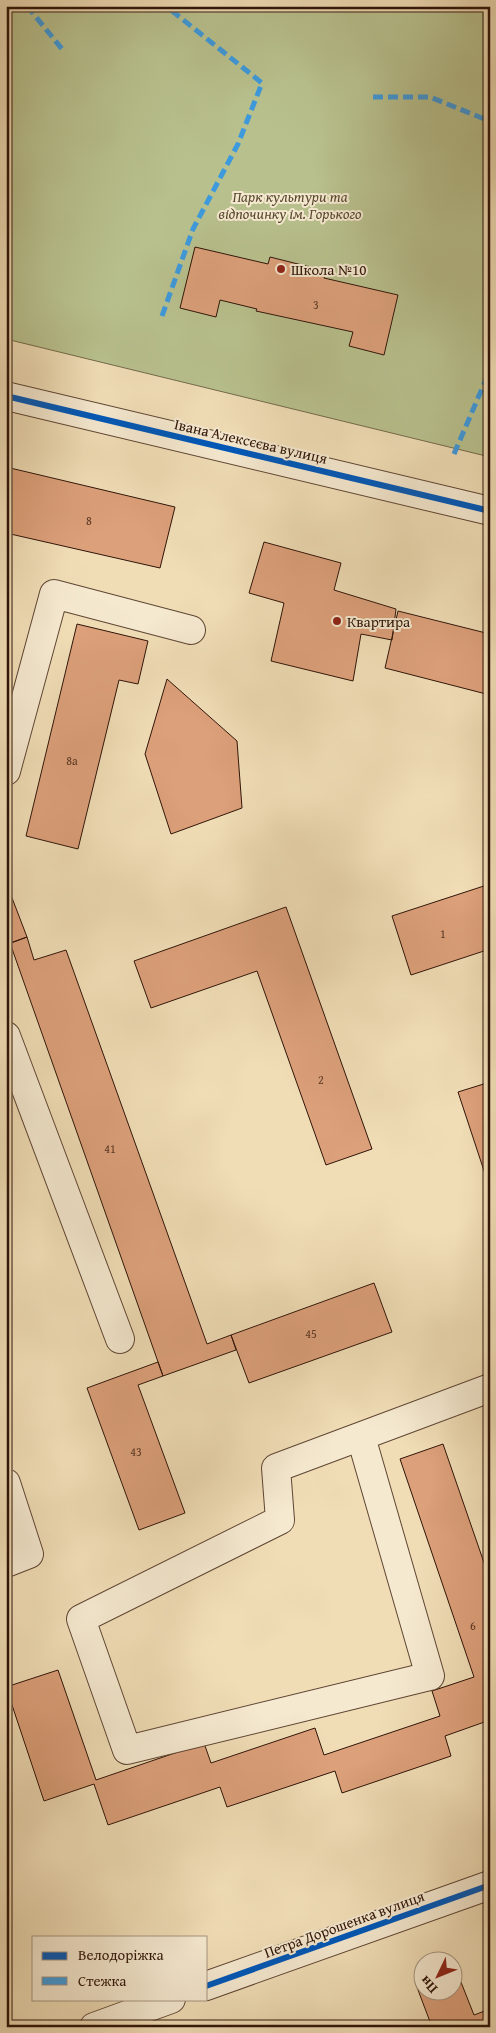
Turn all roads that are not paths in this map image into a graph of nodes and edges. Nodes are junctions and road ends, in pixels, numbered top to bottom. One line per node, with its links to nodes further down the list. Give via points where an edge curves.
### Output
1 (6, 396): 2 (street, Івана Алексєєва вулиця)
2 (490, 511)
3 (191, 630): 4 (street, via 54,594)
4 (6, 771)
5 (6, 1036): 6 (street)
6 (120, 1339)
7 (490, 1388): 8 (street)
8 (361, 1437): 8 (street, via 276,1468 280,1520 81,1619 127,1750 430,1676)
9 (6, 1483): 10 (street, via 29,1554)
10 (6, 1563)
11 (490, 1885): 12 (street, Петра Дорошенка вулиця)
12 (208, 1985)
13 (167, 2000): 14 (street)
14 (94, 2027)

